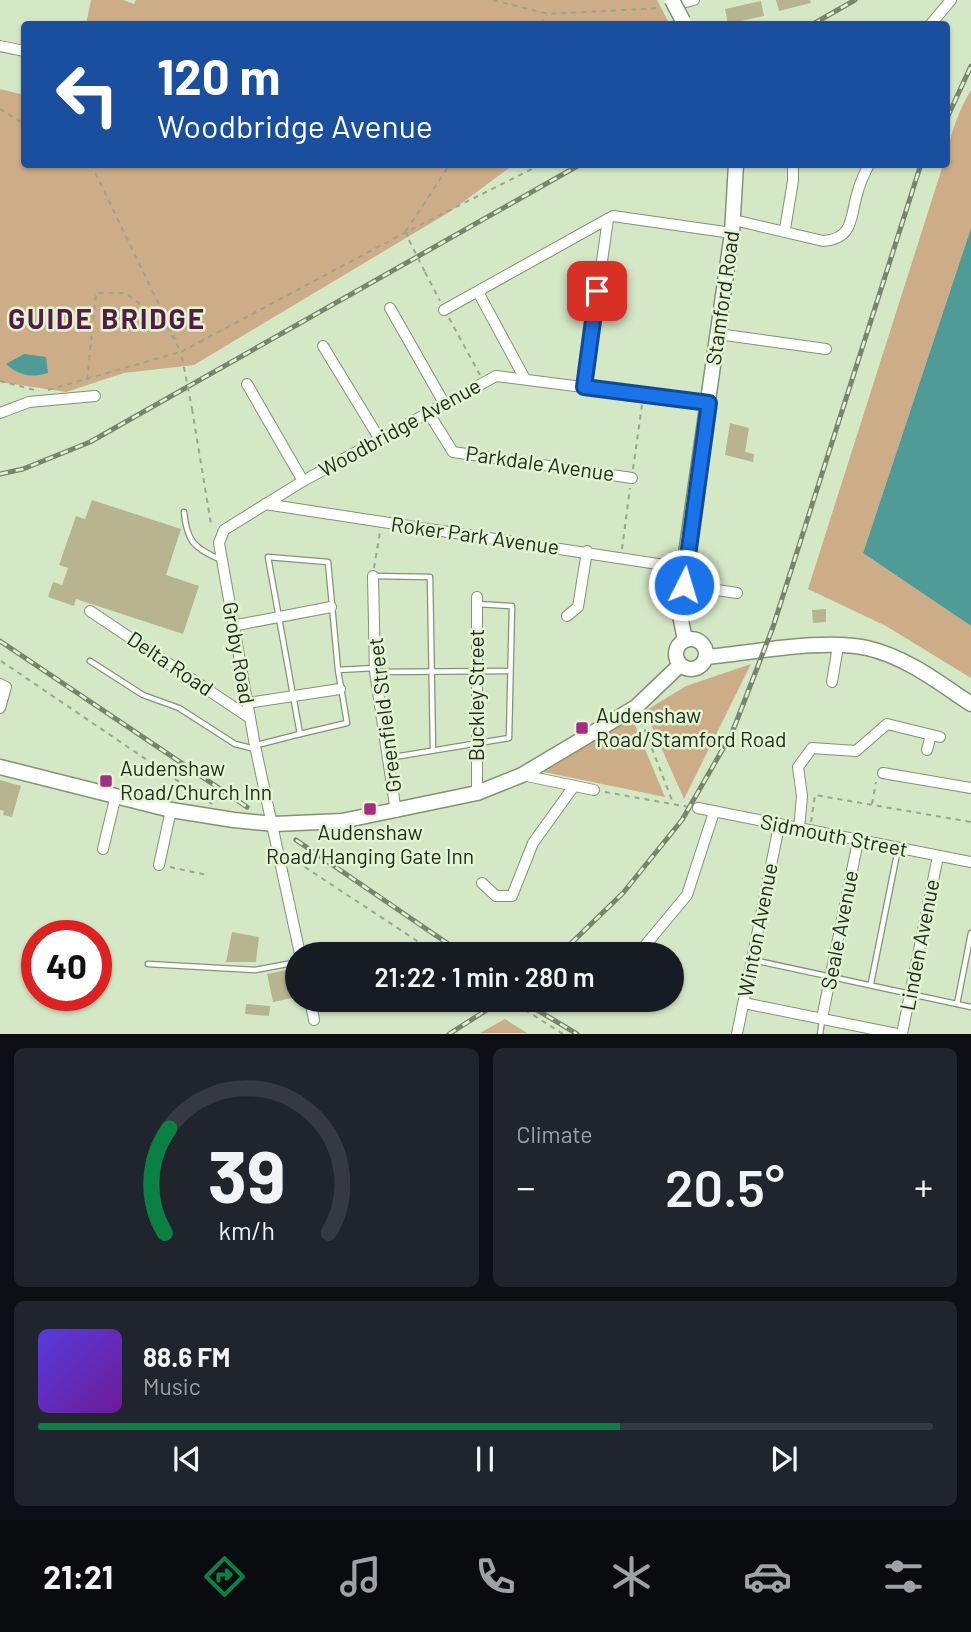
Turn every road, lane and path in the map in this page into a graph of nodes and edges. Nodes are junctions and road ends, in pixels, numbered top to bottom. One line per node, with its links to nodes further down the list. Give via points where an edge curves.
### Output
1 (493, 0): 4 (path)
2 (951, 0): 7 (street)
3 (679, 2): 4 (path); 6 (main road, bridge)
4 (548, 14): 5 (path)
5 (543, 21)
6 (684, 21)
7 (934, 21)
8 (0, 46): 9 (street)
9 (21, 50)
10 (0, 109): 11 (path)
11 (21, 122)
12 (93, 168): 28 (path)
13 (447, 168): 21 (path)
14 (534, 168): 21 (path)
15 (736, 168): 19 (main road, Stamford Road)
16 (793, 168): 20 (street)
17 (867, 168): 20 (street, via 847,233 823,241)
18 (608, 219): 19 (street); 22 (street); 34 (street)
19 (733, 227): 20 (street); 25 (main road, Stamford Road)
20 (785, 229)
21 (406, 232): 24 (path, bridge); 28 (path)
22 (478, 292): 24 (street); 29 (street)
23 (390, 308): 36 (street)
24 (444, 310): 32 (path)
25 (718, 334): 27 (street); 37 (main road, Stamford Road)
26 (323, 346): 40 (street)
27 (826, 349)
28 (181, 352): 30 (path); 30 (path, via 163,321 125,293 96,293); 46 (path, bridge, via 211,524)
29 (525, 379): 32 (street, Woodbridge Avenue, via 496,376); 34 (street, Woodbridge Avenue)
30 (87, 380): 31 (path, via 41,391)
31 (0, 382)
32 (484, 382): 36 (street, Woodbridge Avenue)
33 (247, 384): 42 (street)
34 (584, 387): 37 (street, Woodbridge Avenue)
35 (95, 396): 39 (street, via 29,402)
36 (444, 403): 38 (street, Woodbridge Avenue)
37 (709, 403): 49 (main road, Stamford Road)
38 (428, 412): 40 (street, Woodbridge Avenue); 41 (street, Parkdale Avenue, via 453,452)
39 (0, 413)
40 (379, 438): 42 (street, Woodbridge Avenue)
41 (632, 478)
42 (303, 481): 43 (street, Woodbridge Avenue)
43 (265, 504): 45 (street, Roker Park Avenue); 46 (street)
44 (184, 512): 48 (lane, via 186,530 197,550)
45 (381, 524): 47 (street, Roker Park Avenue); 50 (path)
46 (224, 530): 48 (street, Groby Road, via 219,543)
47 (587, 551): 49 (street, Roker Park Avenue); 57 (street, via 578,607)
48 (222, 561): 58 (street, Groby Road)
49 (684, 568): 51 (main road, Stamford Road)
50 (373, 576): 66 (street, Greenfield Street); 68 (lane, via 430,577)
51 (684, 585): 52 (street); 59 (main road, Stamford Road, via 680,615)
52 (737, 593)
53 (477, 600): 67 (lane, via 512,606); 69 (street, Buckley Street)
54 (331, 607): 56 (street); 56 (lane, via 328,562 268,557); 65 (lane)
55 (90, 611): 78 (street, Delta Road)
56 (278, 616): 58 (street); 73 (lane)
57 (567, 616)
58 (232, 626): 74 (street, Groby Road)
59 (685, 640): 61 (main road, via 701,642); 64 (main road, via 676,652)
60 (838, 646): 61 (main road); 70 (street); 75 (main road, via 867,648 912,665)
61 (706, 657): 64 (main road, via 696,669)
62 (1, 661): 95 (path)
63 (90, 661): 81 (lane, via 143,695 185,710 235,744)
64 (680, 665): 76 (main road)
65 (338, 670): 66 (lane); 72 (lane)
66 (375, 670): 68 (lane); 84 (street, Greenfield Street)
67 (510, 671): 69 (lane); 80 (lane, via 509,738)
68 (432, 673): 69 (lane); 82 (lane)
69 (477, 673): 80 (street, Buckley Street)
70 (832, 682)
71 (3, 686): 77 (street)
72 (340, 689): 73 (street); 79 (lane, via 347,723)
73 (293, 698): 74 (street); 79 (lane)
74 (247, 703): 78 (street, Groby Road)
75 (971, 704)
76 (636, 707): 87 (main road); 93 (path)
77 (0, 708)
78 (250, 718): 81 (street, Groby Road)
79 (300, 734): 81 (lane)
80 (477, 740): 82 (lane); 91 (street, Buckley Street)
81 (256, 748): 101 (street, Groby Road)
82 (433, 749): 84 (lane)
83 (927, 750): 103 (street, via 936,736 887,724 856,751 812,748 798,767)
84 (388, 758): 98 (street, Greenfield Street)
85 (0, 767): 92 (main road)
86 (883, 773): 89 (street); 94 (path)
87 (522, 775): 88 (street); 91 (main road)
88 (574, 786): 90 (street); 112 (street, via 533,843 512,896 496,896)
89 (971, 788)
90 (594, 790): 93 (path)
91 (477, 793): 98 (main road)
92 (116, 795): 97 (main road); 105 (street)
93 (673, 804): 96 (path)
94 (872, 805): 100 (path); 103 (path, via 816,796)
95 (217, 808)
96 (698, 808): 99 (street, Sidmouth Street)
97 (171, 810): 101 (main road); 110 (street)
98 (397, 812): 101 (main road, via 342,821)
99 (714, 812): 102 (street, Sidmouth Street); 116 (street, via 687,895)
100 (971, 822)
101 (274, 824): 114 (street, Groby Road)
102 (779, 826): 103 (street, Sidmouth Street); 117 (street, Winton Avenue)
103 (804, 830): 104 (street, Sidmouth Street)
104 (858, 841): 106 (street, Sidmouth Street); 120 (street, Seale Avenue)
105 (103, 849)
106 (898, 849): 108 (street, Sidmouth Street); 121 (lane)
107 (287, 855): 115 (path)
108 (938, 856): 109 (street, Sidmouth Street); 122 (street, Linden Avenue)
109 (971, 862)
110 (159, 864): 111 (path)
111 (207, 875)
112 (482, 883)
113 (971, 933): 124 (lane)
114 (298, 942)
115 (419, 942)
116 (648, 942)
117 (752, 960): 120 (lane); 123 (street, Winton Avenue)
118 (148, 964): 119 (lane, via 255,970)
119 (285, 964)
120 (831, 975): 121 (lane); 128 (street, Seale Avenue)
121 (871, 984): 122 (lane)
122 (911, 993): 124 (lane); 134 (street, Linden Avenue)
123 (744, 1003): 128 (street); 131 (street, Winton Avenue)
124 (957, 1004): 125 (lane)
125 (971, 1007)
126 (312, 1012): 129 (street)
127 (528, 1012): 130 (path)
128 (822, 1018): 132 (lane); 133 (street)
129 (314, 1020)
130 (563, 1034)
131 (737, 1034)
132 (820, 1034)
133 (897, 1034)
134 (902, 1034)

